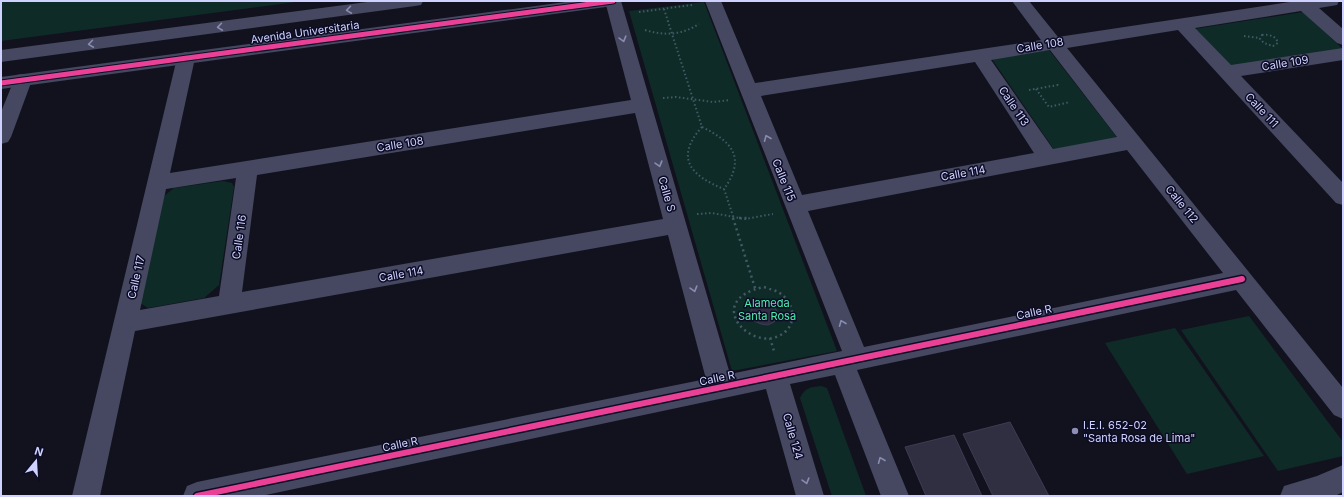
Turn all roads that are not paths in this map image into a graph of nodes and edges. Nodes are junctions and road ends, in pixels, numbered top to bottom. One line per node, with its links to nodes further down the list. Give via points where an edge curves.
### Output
1 (415, 1): 12 (street, Avenida Universitaria, one-way to 12)
2 (613, 1): 13 (street, Avenida Universitaria); 18 (street, Calle S, one-way to 18)
3 (1020, 1): 9 (street, Calle 112)
4 (1331, 1): 6 (street, Calle 108)
5 (705, 2): 17 (street, Calle 115)
6 (1305, 5): 7 (street, Calle 108); 8 (street)
7 (1181, 23): 9 (street, Calle 108); 14 (street, Calle 111)
8 (1343, 39)
9 (1054, 43): 11 (street, Calle 108); 20 (street, Calle 112)
10 (1343, 54): 14 (street, Calle 109)
11 (979, 55): 17 (street, Calle 108); 21 (street, Calle 113)
12 (1, 56)
13 (186, 58): 15 (street, Avenida Universitaria); 23 (street, Calle 117)
14 (1227, 72): 24 (street, Calle 111)
15 (23, 80): 16 (street, Avenida Universitaria); 19 (street)
16 (1, 83)
17 (749, 91): 25 (street, Calle 115, one-way to 17)
18 (642, 105): 22 (street, Calle 108); 26 (street, Calle S, one-way to 26)
19 (1, 136)
20 (1132, 142): 21 (street, Calle 114); 27 (street, Calle 112)
21 (1048, 158): 25 (street, Calle 114)
22 (248, 168): 23 (street, Calle 108); 28 (street, Calle 116)
23 (157, 183): 29 (street, Calle 117)
24 (1343, 197)
25 (794, 205): 30 (street, Calle 115, one-way to 25)
26 (676, 225): 28 (street, Calle 114); 32 (street, Calle S, one-way to 32)
27 (1242, 279): 30 (street, Calle R); 33 (street, Calle 112)
28 (229, 305): 29 (street, Calle 114)
29 (125, 323): 35 (street, Calle 117)
30 (850, 361): 31 (street, Calle R); 38 (street, Calle 115, one-way to 30)
31 (776, 366): 32 (street, Calle R); 37 (street, Calle 124, one-way to 37)
32 (721, 387): 36 (street, Calle R)
33 (1343, 407)
34 (1343, 478): 39 (street, via 1320,489)
35 (86, 496)
36 (197, 496)
37 (810, 496)
38 (895, 496)
39 (1294, 496)

